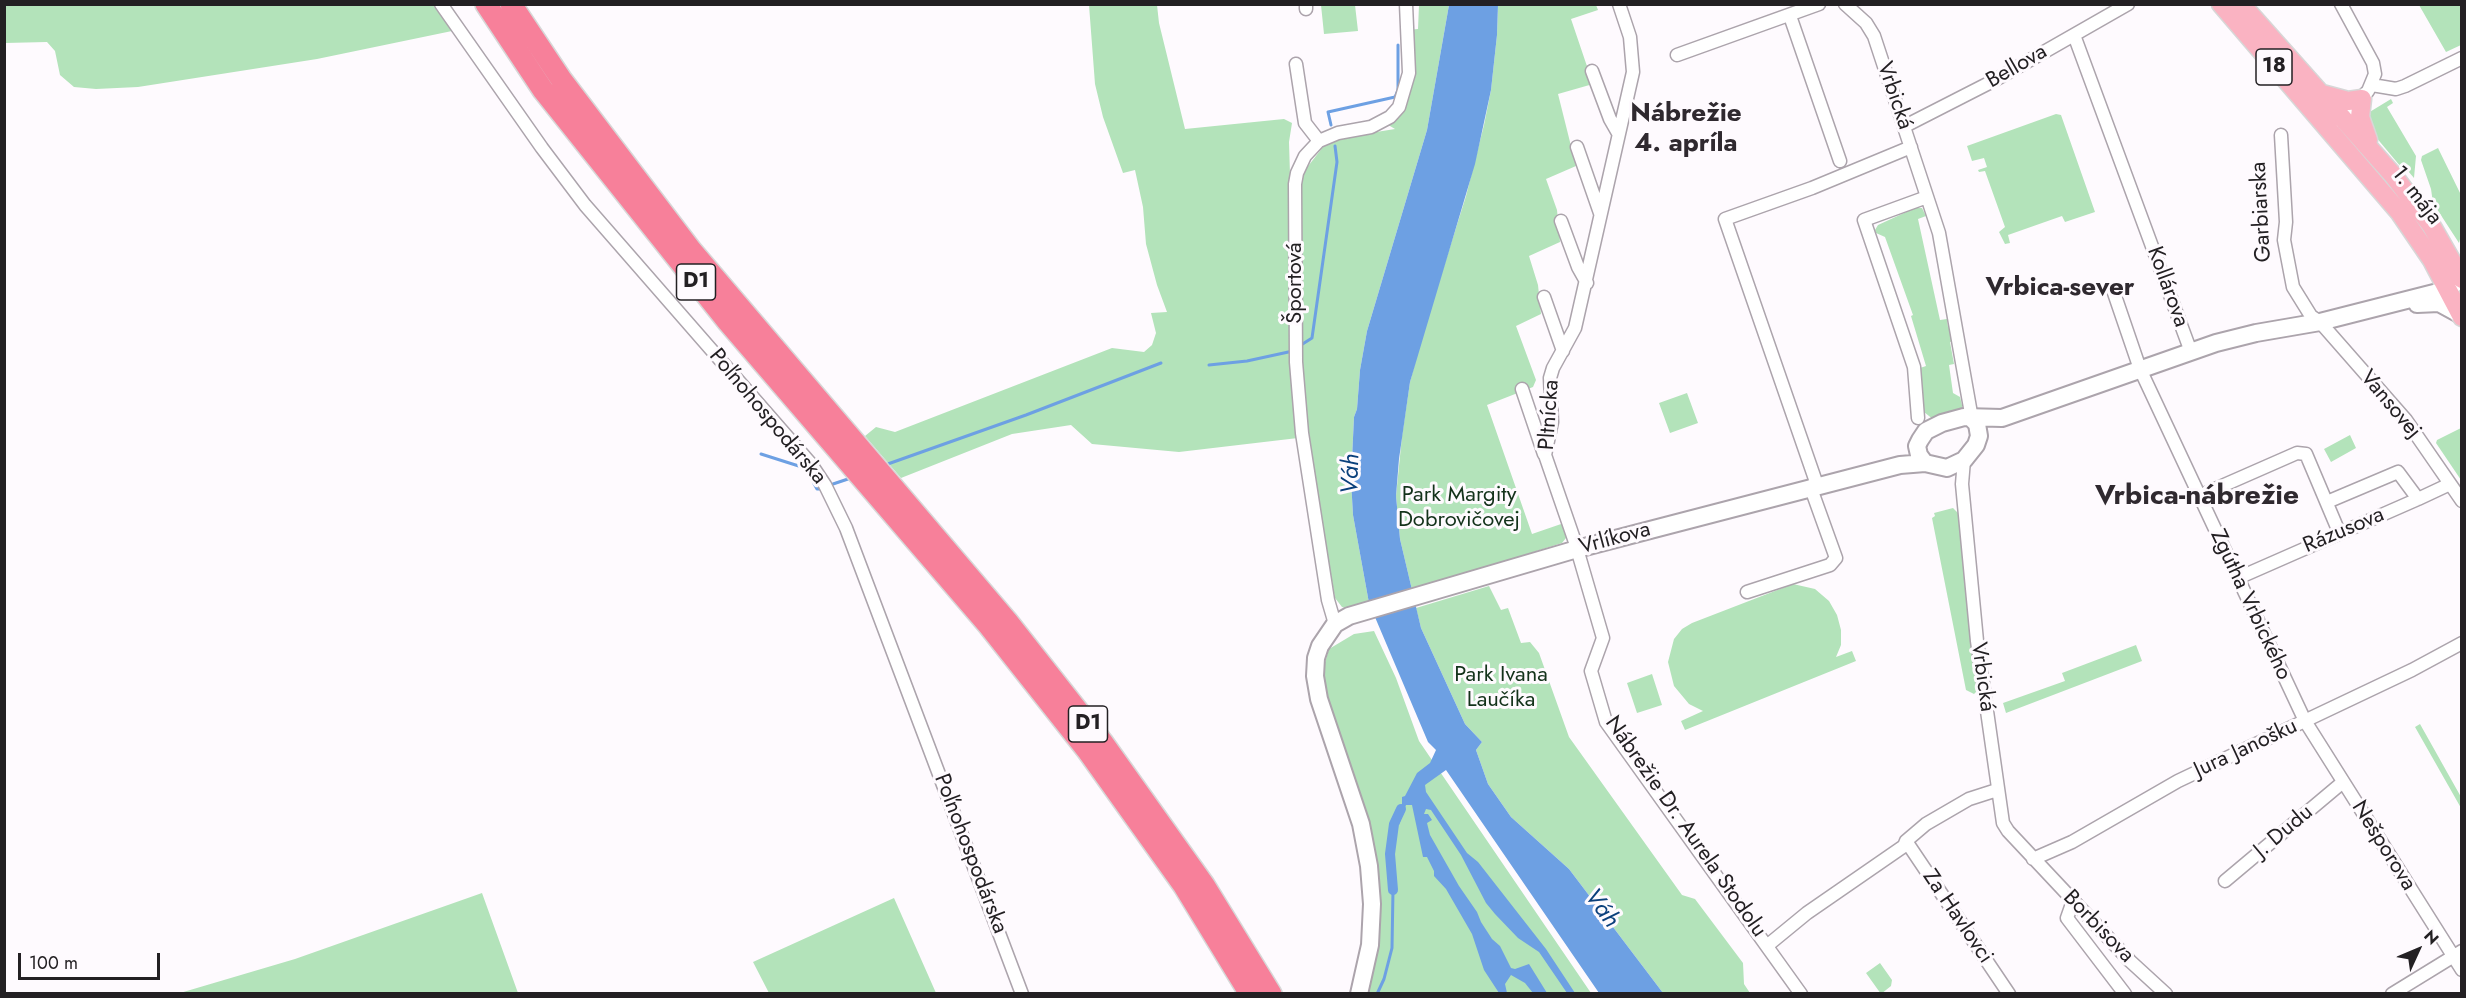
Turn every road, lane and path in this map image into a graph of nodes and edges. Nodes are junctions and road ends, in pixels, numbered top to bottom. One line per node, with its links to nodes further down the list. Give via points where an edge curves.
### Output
1 (441, 4): 78 (street, Poľnohospodárska, via 585,205 825,484 846,528)
2 (486, 4): 54 (highway, D1, via 557,109 728,322)
3 (511, 4): 54 (highway, D1, via 561,79 691,250)
4 (1406, 4): 24 (street, via 1409,73 1399,107 1371,127)
5 (1619, 4): 22 (street, Pltnícka, via 1630,37 1633,72)
6 (1819, 4): 12 (street)
7 (1845, 4): 21 (street, Vrbická, via 1871,29)
8 (2128, 4): 13 (street, Bellova)
9 (2221, 4): 20 (main road, 18)
10 (2241, 4): 19 (main road, 18)
11 (2341, 4): 18 (street, via 2373,63 2375,74)
12 (1790, 16): 14 (street); 28 (street)
13 (2074, 35): 21 (street, Bellova, via 1958,101); 40 (street, Kollárova)
14 (1677, 55)
15 (2462, 58): 18 (street, via 2405,86)
16 (1296, 64): 24 (street, via 1305,123)
17 (1592, 71): 22 (street)
18 (2367, 92): 19 (main road, via 2348,100); 20 (street); 27 (main road, via 2361,123)
19 (2321, 93): 20 (main road, 18)
20 (2336, 123): 27 (main road, 1. mája / 18); 32 (main road, 1. mája / 18, via 2411,227)
21 (1905, 126): 26 (street, Vrbická)
22 (1618, 133): 30 (street, Pltnícka)
23 (2281, 135): 38 (street, Garbiarska, via 2287,263 2293,287)
24 (1319, 141): 66 (street, Športová, via 1305,156 1295,184 1296,362 1302,433)
25 (1576, 147): 30 (street)
26 (1911, 147): 29 (street, Vrbická); 57 (street, via 1725,219)
27 (2378, 158): 32 (main road, 1. mája / 18, via 2431,225)
28 (1840, 161)
29 (1928, 197): 43 (street, via 1864,220 1914,367); 45 (street, Vrbická, via 1939,233)
30 (1601, 214): 33 (street, Pltnícka)
31 (1561, 221): 33 (street)
32 (2457, 282): 36 (street); 37 (main road, 1. mája / 18)
33 (1587, 283): 39 (street, Pltnícka, via 1575,328)
34 (2113, 290): 41 (street, Zgútha Vrbického)
35 (1544, 297): 39 (street, Pltnícka)
36 (2375, 307): 37 (street, via 2392,310 2434,302); 38 (street)
37 (2461, 316)
38 (2315, 319): 40 (street); 55 (street, Vansovej, via 2406,420)
39 (1563, 351): 49 (street, Pltnícka, via 1550,378 1551,422)
40 (2191, 352): 41 (street, Kollárova)
41 (2140, 369): 44 (street, Kollárova); 58 (street, Zgútha Vrbického)
42 (1522, 389): 49 (street)
43 (1918, 418): 46 (street); 48 (street)
44 (2002, 418): 45 (street, Kollárova); 47 (street, Kollárova)
45 (1972, 419): 46 (street, via 1958,418); 47 (street, via 1977,424)
46 (1935, 425): 48 (street)
47 (1978, 441): 50 (street)
48 (1919, 443): 51 (street, via 1919,455); 52 (street)
49 (1545, 455): 63 (street, Pltnícka)
50 (1964, 460): 53 (street); 56 (street, Vrbická)
51 (1925, 463): 52 (street, Vrlíkova); 53 (street)
52 (1900, 465): 57 (street, Vrlíkova)
53 (1947, 468): 56 (street)
54 (867, 471): 79 (highway, D1, via 1120,794 1191,896); 80 (highway, D1, via 1007,621 1133,783 1204,885)
55 (2450, 483): 59 (street, Rázusova); 60 (street, Vansovej)
56 (1962, 484): 70 (street, Vrbická)
57 (1816, 486): 63 (street, Vrlíkova); 65 (street, via 1813,494 1835,561)
58 (2199, 496): 61 (street, Rázusova, via 2297,453 2306,454); 64 (street, Zgútha Vrbického)
59 (2418, 499): 61 (street, via 2398,472); 62 (street, Rázusova)
60 (2462, 501)
61 (2326, 502): 62 (street)
62 (2339, 532): 64 (street, Rázusova)
63 (1577, 549): 66 (street, Vrlíkova, via 1359,613); 75 (street, Nábrežie Dr. Aurela Stodolu, via 1603,638 1591,671 1606,722)
64 (2238, 578): 68 (street, Zgútha Vrbického)
65 (1747, 592)
66 (1335, 624): 81 (street, via 1318,651 1315,676 1319,699 1361,824 1369,866 1371,945)
67 (2462, 644): 68 (street, Jura Janošku)
68 (2305, 721): 69 (street, Nešporova); 72 (street, Jura Janošku, via 2178,781 2072,842)
69 (2343, 782): 73 (street, J. Dudu); 76 (street, Nešporova)
70 (1997, 790): 71 (street, via 1969,799 1926,824); 72 (street, Vrbická, via 2003,823)
71 (1906, 841): 75 (street); 83 (street, Za Havlovci)
72 (2033, 859): 74 (street, Borbisova)
73 (2225, 881)
74 (2073, 901): 84 (street, via 2067,918); 85 (street, Borbisova)
75 (1768, 945): 82 (street, Nábrežie Dr. Aurela Stodolu)
76 (2457, 953): 77 (street, Nešporova); 86 (street)
77 (2462, 970)
78 (1022, 993)
79 (1250, 993)
80 (1271, 993)
81 (1359, 993)
82 (1801, 993)
83 (2009, 993)
84 (2125, 993)
85 (2166, 993)
86 (2392, 993)

